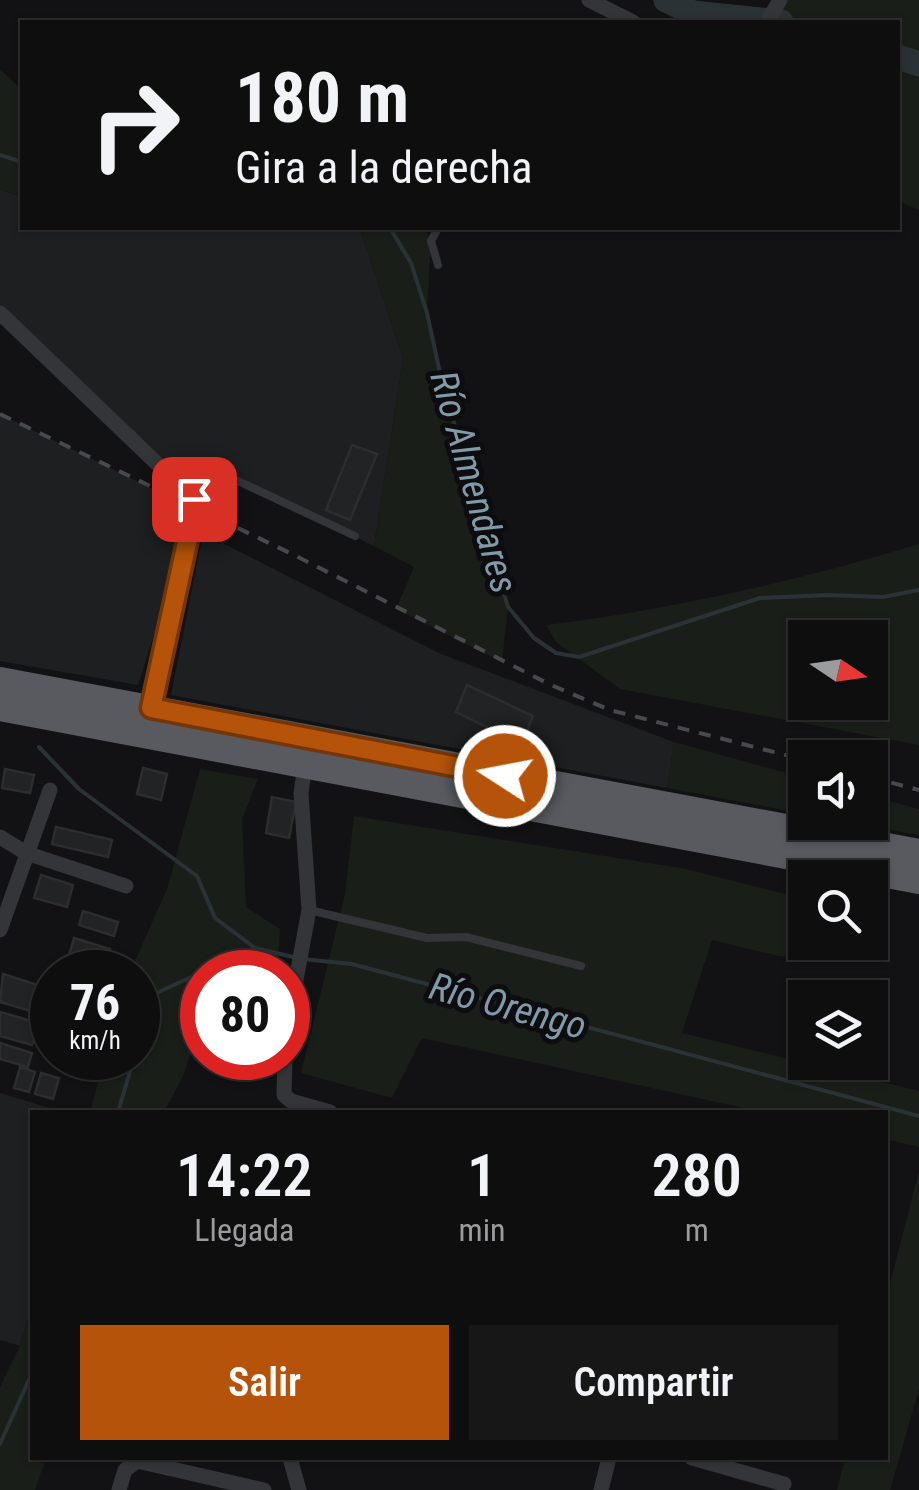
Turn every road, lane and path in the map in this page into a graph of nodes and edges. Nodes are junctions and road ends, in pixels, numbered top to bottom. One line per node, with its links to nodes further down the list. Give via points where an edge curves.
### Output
1 (589, 0): 2 (street)
2 (629, 20)
3 (437, 230): 4 (lane, via 431,241)
4 (438, 266)
5 (0, 313): 6 (street)
6 (194, 499): 7 (lane, via 238,481); 10 (street)
7 (355, 536)
8 (0, 681): 10 (highway)
9 (0, 706): 11 (highway)
10 (151, 708): 15 (highway)
11 (305, 765): 16 (highway); 18 (street)
12 (50, 790): 14 (street)
13 (0, 837): 14 (street)
14 (26, 853): 17 (street); 19 (street)
15 (919, 853)
16 (919, 880)
17 (126, 886)
18 (310, 910): 20 (street); 21 (lane, via 427,938 466,937)
19 (0, 930)
20 (302, 950)
21 (581, 966)
22 (284, 1080): 23 (street, via 291,1102)
23 (322, 1110)
24 (291, 1460): 30 (street)
25 (608, 1460): 31 (street)
26 (699, 1460): 27 (street)
27 (784, 1484)
28 (119, 1490): 29 (street, via 124,1470 137,1461)
29 (264, 1490)
30 (299, 1490)
31 (601, 1490)

